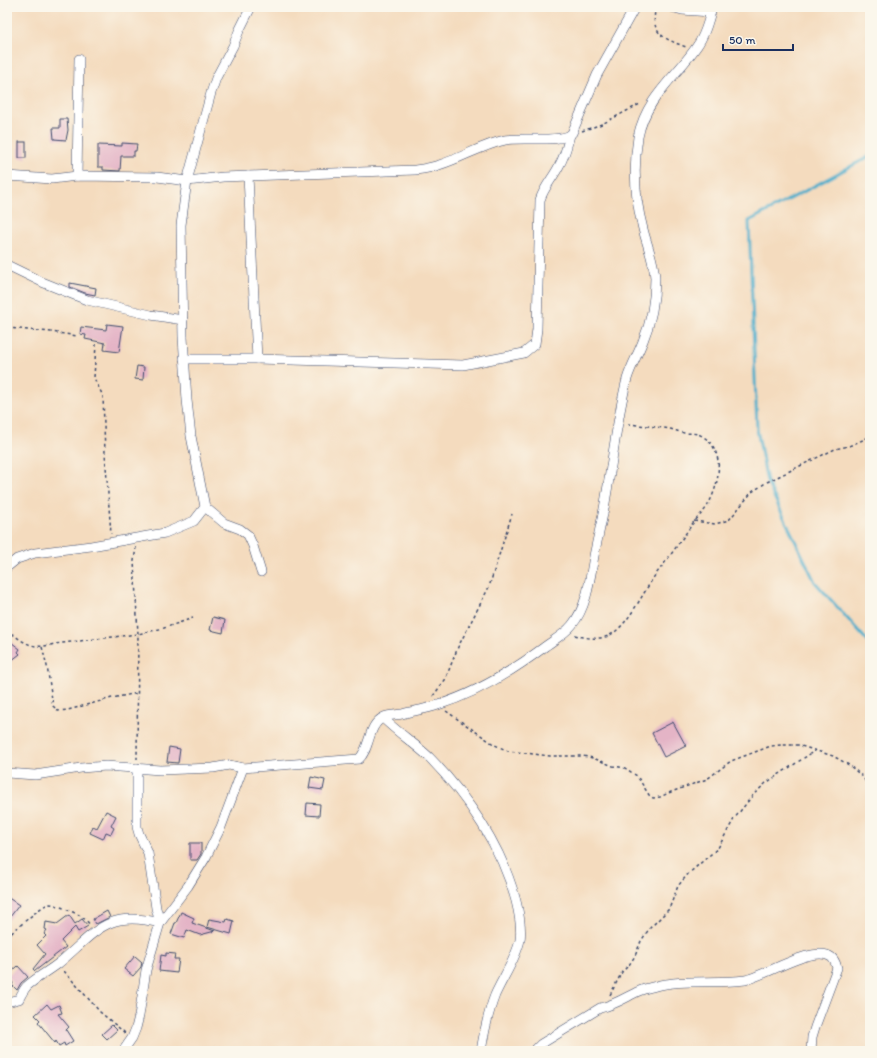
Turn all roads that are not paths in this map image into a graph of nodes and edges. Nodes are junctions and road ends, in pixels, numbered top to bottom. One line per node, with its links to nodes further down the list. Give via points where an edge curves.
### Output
1 (251, 7): 10 (street, via 216,78)
2 (635, 7): 6 (street, via 597,75)
3 (671, 7): 4 (street, via 682,10)
4 (712, 10): 18 (street, via 703,36 694,51 657,95 638,136 635,162 638,204 642,228 653,262 654,284 648,327 630,371 586,595 578,617 565,632 501,677 438,705)
5 (79, 59): 8 (street)
6 (570, 135): 9 (street, via 506,140 476,149 439,166 415,170); 14 (street, via 560,165 545,186 540,200 537,328 535,344 524,353 462,365)
7 (7, 176): 8 (street, via 52,179)
8 (77, 176): 10 (street, via 157,177)
9 (248, 176): 10 (street); 14 (street)
10 (187, 181): 12 (street, via 180,239)
11 (7, 265): 12 (street, via 87,300)
12 (183, 320): 13 (street)
13 (184, 359): 14 (street); 15 (street, via 191,436)
14 (257, 359)
15 (206, 507): 16 (street, via 194,521 165,533 34,553); 17 (street, via 224,523 248,535)
16 (7, 567)
17 (261, 572)
18 (383, 718): 20 (street, via 370,732 364,754 359,759); 25 (street, via 429,758 466,801 485,828 512,889 520,924 520,939 489,1013)
19 (137, 768): 20 (street, via 189,770 229,765); 21 (street, via 106,766 35,775); 22 (street, via 137,827 148,853)
20 (243, 768): 22 (street, via 206,858)
21 (7, 773)
22 (160, 923): 23 (street, via 140,918 112,922 95,931 58,964 26,987 19,999); 24 (street, via 146,970 139,1016 132,1038)
23 (7, 1002)
24 (123, 1051)
25 (481, 1051)
26 (534, 1051): 27 (street, via 541,1044 600,1008 611,1006 640,990 688,982 746,980 795,960 814,954 825,954 832,958 837,968 815,1027)
27 (811, 1051)

